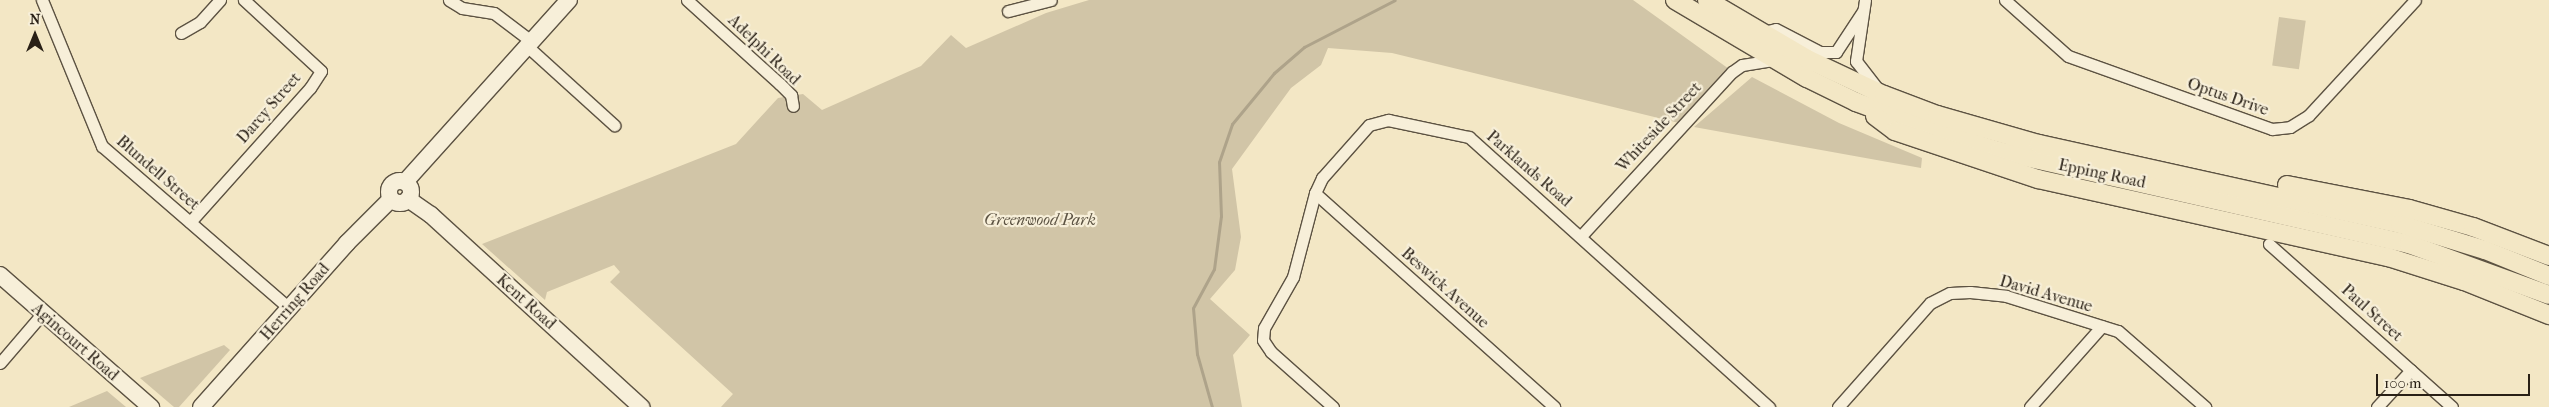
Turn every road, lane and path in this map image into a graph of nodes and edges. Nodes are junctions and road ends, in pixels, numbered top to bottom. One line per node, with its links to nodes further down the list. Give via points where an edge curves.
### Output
1 (42, 0): 27 (street, Blundell Street, via 102,146)
2 (220, 0): 14 (street, via 200,22)
3 (244, 0): 27 (street, Darcy Street, via 321,70 310,88)
4 (449, 0): 16 (street, via 462,8 494,13)
5 (569, 0): 16 (street)
6 (687, 0): 20 (street, Adelphi Road, via 780,84 790,95)
7 (1051, 0): 13 (street)
8 (1675, 0): 17 (main road, Epping Road)
9 (1707, 0): 15 (main road, Epping Road)
10 (2005, 0): 11 (street, Optus Drive, via 2068,56 2261,127 2282,129 2299,122 2350,73)
11 (2415, 0)
12 (1864, 6): 15 (street, via 1836,52 1820,52 1776,29); 18 (street, via 1856,61)
13 (1008, 11)
14 (182, 33)
15 (1760, 33): 18 (main road, Epping Road)
16 (529, 44): 21 (street); 23 (street)
17 (1773, 60): 19 (main road, Epping Road); 28 (street, Whiteside Street, via 1736,68)
18 (1884, 95): 22 (main road, Epping Road, via 2007,136)
19 (1856, 102): 33 (main road, Epping Road, via 1999,151 2409,244); 36 (main road, via 1895,131 1997,167 2076,189 2388,257 2464,281)
20 (792, 106)
21 (614, 125)
22 (2151, 168): 30 (main road, via 2285,185 2409,209 2473,227); 32 (main road, Epping Road, via 2400,224 2485,250)
23 (405, 182): 25 (street, via 392,184 388,190); 26 (street, via 411,190)
24 (1315, 193): 28 (street, Parklands Road, via 1322,178 1369,125 1388,120 1469,137); 43 (street, Parklands Road, via 1293,277 1264,328 1264,340 1271,352); 44 (street, Beswick Avenue)
25 (391, 199): 26 (street, via 398,203); 34 (street, Herring Road)
26 (408, 199): 42 (street, Kent Road, via 431,215)
27 (190, 222): 34 (street, Blundell Street)
28 (1581, 236): 45 (street, Parklands Road)
29 (2270, 244): 39 (street, Paul Street)
30 (2549, 256)
31 (0, 275): 35 (street, Agincourt Road)
32 (2549, 276)
33 (2549, 295)
34 (289, 308): 41 (street, Herring Road)
35 (42, 314): 38 (street); 40 (street, Agincourt Road)
36 (2549, 315)
37 (2102, 326): 46 (street, David Avenue, via 2006,296 1970,292 1945,295 1930,303); 47 (street); 48 (street, David Avenue, via 2131,340)
38 (0, 363)
39 (2411, 370): 49 (street); 50 (street, Paul Street)
40 (151, 407)
41 (200, 407)
42 (641, 407)
43 (1333, 407)
44 (1554, 407)
45 (1769, 407)
46 (1838, 407)
47 (2030, 407)
48 (2205, 407)
49 (2377, 407)
50 (2452, 407)

